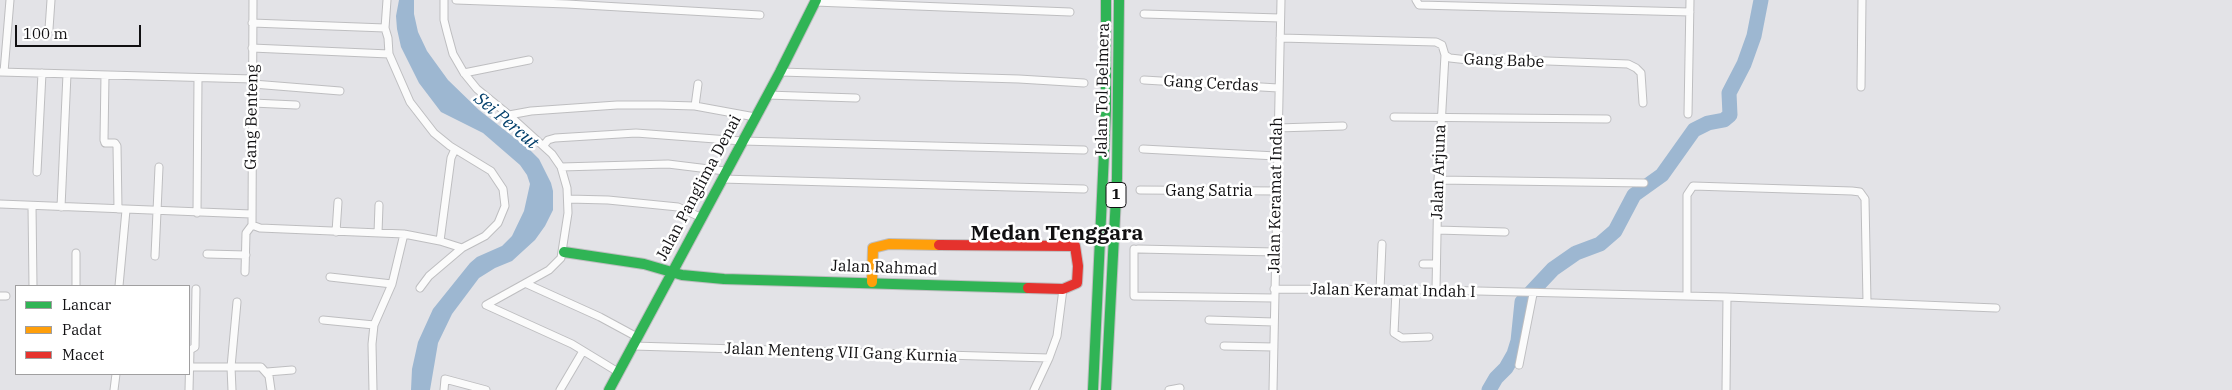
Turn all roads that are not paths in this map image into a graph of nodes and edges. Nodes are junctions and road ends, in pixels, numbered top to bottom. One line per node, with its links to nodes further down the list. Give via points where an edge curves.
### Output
1 (10, 0): 27 (street)
2 (51, 0): 21 (street)
3 (253, 0): 19 (street, Gang Benteng)
4 (387, 0): 20 (street)
5 (444, 0): 30 (street, via 446,32)
6 (456, 0): 17 (street)
7 (1106, 0): 151 (main road, Jalan Tol Belmera / 1, via 1105,129)
8 (1119, 0): 152 (main road, Jalan Tol Belmera / 1, via 1117,178)
9 (1281, 0): 18 (street, Jalan Keramat Indah)
10 (1416, 0): 15 (street, via 1419,5)
11 (1690, 0): 15 (street)
12 (1862, 0): 38 (street)
13 (816, 1): 14 (street); 28 (main road, Jalan Panglima Denai)
14 (1070, 12)
15 (1690, 12): 47 (street)
16 (1144, 14): 18 (street)
17 (760, 15)
18 (1280, 18): 22 (street, Jalan Keramat Indah)
19 (252, 23): 20 (street); 23 (street, Gang Benteng)
20 (385, 28): 24 (street)
21 (49, 29)
22 (1280, 38): 25 (street, Gang Babe, via 1436,42 1442,45); 39 (street, Jalan Keramat Indah)
23 (252, 48): 24 (street); 35 (street, Gang Benteng)
24 (388, 54): 57 (street, via 410,102 434,133)
25 (1445, 55): 44 (street, Gang Babe, via 1468,60 1632,66 1641,73); 49 (street, Jalan Arjuna)
26 (529, 60): 30 (street)
27 (2, 72): 29 (street)
28 (780, 72): 36 (street); 41 (main road, Jalan Panglima Denai)
29 (42, 73): 31 (street); 63 (street)
30 (464, 73): 48 (street, via 477,89)
31 (67, 74): 32 (street); 75 (street)
32 (104, 75): 33 (street); 76 (street, via 104,140 117,146)
33 (198, 78): 35 (street); 78 (street)
34 (1144, 80): 39 (street, Gang Cerdas)
35 (253, 82): 40 (street); 43 (street, Gang Benteng)
36 (1084, 83)
37 (698, 84): 46 (street)
38 (1860, 87)
39 (1278, 88): 54 (street, Jalan Keramat Indah)
40 (340, 91)
41 (767, 95): 42 (street); 50 (main road, Jalan Panglima Denai)
42 (856, 98)
43 (253, 103): 45 (street); 79 (street, Gang Benteng)
44 (1643, 103)
45 (296, 105)
46 (695, 106): 48 (street, via 617,105); 50 (street)
47 (1688, 114)
48 (509, 115): 56 (street)
49 (1442, 116): 51 (street); 52 (street); 65 (street, Jalan Arjuna)
50 (755, 117): 55 (main road, Jalan Panglima Denai)
51 (1394, 118)
52 (1607, 119)
53 (1343, 126): 54 (street)
54 (1277, 128): 60 (street, Jalan Keramat Indah)
55 (742, 141): 56 (street, via 611,133 555,138); 59 (street); 64 (main road, Jalan Panglima Denai)
56 (544, 145): 62 (street)
57 (455, 149): 87 (street); 89 (street, via 491,171 505,198 503,212 494,227 485,236)
58 (1143, 149): 60 (street)
59 (1084, 150)
60 (1276, 156): 69 (street, Jalan Keramat Indah)
61 (159, 167): 77 (street)
62 (561, 167): 64 (street, via 668,164); 70 (street)
63 (37, 172)
64 (723, 175): 67 (street); 80 (main road, Jalan Panglima Denai)
65 (1438, 180): 66 (street); 82 (street, Jalan Arjuna)
66 (1644, 183)
67 (1084, 189)
68 (1140, 190): 69 (street, Gang Satria)
69 (1277, 191): 91 (street, Jalan Keramat Indah)
70 (568, 199): 80 (street, via 678,207); 90 (street)
71 (338, 202): 83 (street)
72 (0, 204): 74 (street)
73 (379, 205): 85 (street)
74 (32, 206): 75 (street); 104 (street)
75 (61, 207): 76 (street)
76 (122, 209): 77 (street); 106 (street)
77 (158, 211): 78 (street); 95 (street)
78 (197, 213): 79 (street)
79 (251, 214): 81 (street, Gang Benteng)
80 (700, 217): 99 (main road, Jalan Panglima Denai)
81 (252, 225): 83 (street); 94 (street, Gang Benteng, via 247,232)
82 (1437, 230): 84 (street); 97 (street, Jalan Arjuna)
83 (336, 232): 85 (street)
84 (1505, 232)
85 (378, 233): 86 (street)
86 (404, 234): 87 (street); 102 (street)
87 (440, 241): 89 (street)
88 (1382, 244): 111 (street)
89 (462, 248): 107 (street)
90 (564, 252): 99 (main road, Jalan Rahmad, via 644,264); 103 (street, via 554,266)
91 (1276, 252): 110 (street, Jalan Keramat Indah); 117 (street, via 1136,249 1134,296)
92 (76, 253): 105 (street)
93 (207, 254): 94 (street)
94 (246, 255): 98 (street, Gang Benteng)
95 (155, 256)
96 (1423, 264): 97 (street)
97 (1436, 264): 113 (street, Jalan Arjuna)
98 (245, 272)
99 (671, 272): 101 (main road, Jalan Rahmad, via 724,279); 126 (main road, Jalan Panglima Denai)
100 (330, 277): 102 (street)
101 (872, 282): 109 (main road, Jalan Rahmad); 109 (main road, via 874,248 884,244 1075,246 1077,283)
102 (392, 284): 124 (street)
103 (527, 284): 126 (street, via 600,317); 130 (street, via 486,304)
104 (33, 285)
105 (76, 285)
106 (119, 285)
107 (420, 288)
108 (196, 289): 129 (street, via 195,347)
109 (1063, 289): 131 (street, via 1059,328)
110 (1274, 289): 111 (street, Jalan Keramat Indah I); 117 (street, Jalan Keramat Indah)
111 (1380, 290): 112 (street, Jalan Keramat Indah I)
112 (1396, 290): 113 (street, Jalan Keramat Indah I); 125 (street, via 1394,333 1402,338)
113 (1436, 290): 114 (street, Jalan Keramat Indah I)
114 (1532, 294): 115 (street, Jalan Keramat Indah I); 132 (street)
115 (1686, 296): 116 (street, Jalan Keramat Indah I); 119 (street, via 1687,195 1693,186 1852,191 1860,192 1866,200)
116 (1728, 297): 119 (street, Jalan Keramat Indah I); 155 (street)
117 (1274, 298): 123 (street, Jalan Keramat Indah)
118 (237, 302): 134 (street)
119 (1867, 302): 120 (street, Jalan Keramat Indah I)
120 (1996, 308)
121 (323, 320): 124 (street)
122 (1209, 320): 123 (street)
123 (1274, 322): 128 (street, Jalan Keramat Indah)
124 (374, 325): 145 (street)
125 (1429, 337)
126 (635, 342): 131 (street, Jalan Menteng VII Gang Kurnia); 137 (main road, Jalan Panglima Denai)
127 (1224, 346): 128 (street)
128 (1274, 347): 154 (street, Jalan Keramat Indah)
129 (190, 350)
130 (583, 351): 137 (street); 148 (street)
131 (1050, 358): 150 (street)
132 (1519, 365)
133 (190, 367): 134 (street)
134 (231, 367): 136 (street, via 258,367); 143 (street)
135 (292, 370): 136 (street)
136 (267, 372): 144 (street)
137 (618, 372): 149 (main road, Jalan Panglima Denai)
138 (116, 375): 141 (street)
139 (189, 375): 142 (street)
140 (1180, 388): 153 (street)
141 (114, 390)
142 (189, 390)
143 (232, 390)
144 (272, 390)
145 (373, 390)
146 (444, 390): 147 (street, via 445,379)
147 (486, 390)
148 (560, 390)
149 (608, 390)
150 (1034, 390)
151 (1093, 390)
152 (1106, 390)
153 (1169, 390)
154 (1273, 390)
155 (1726, 390)

